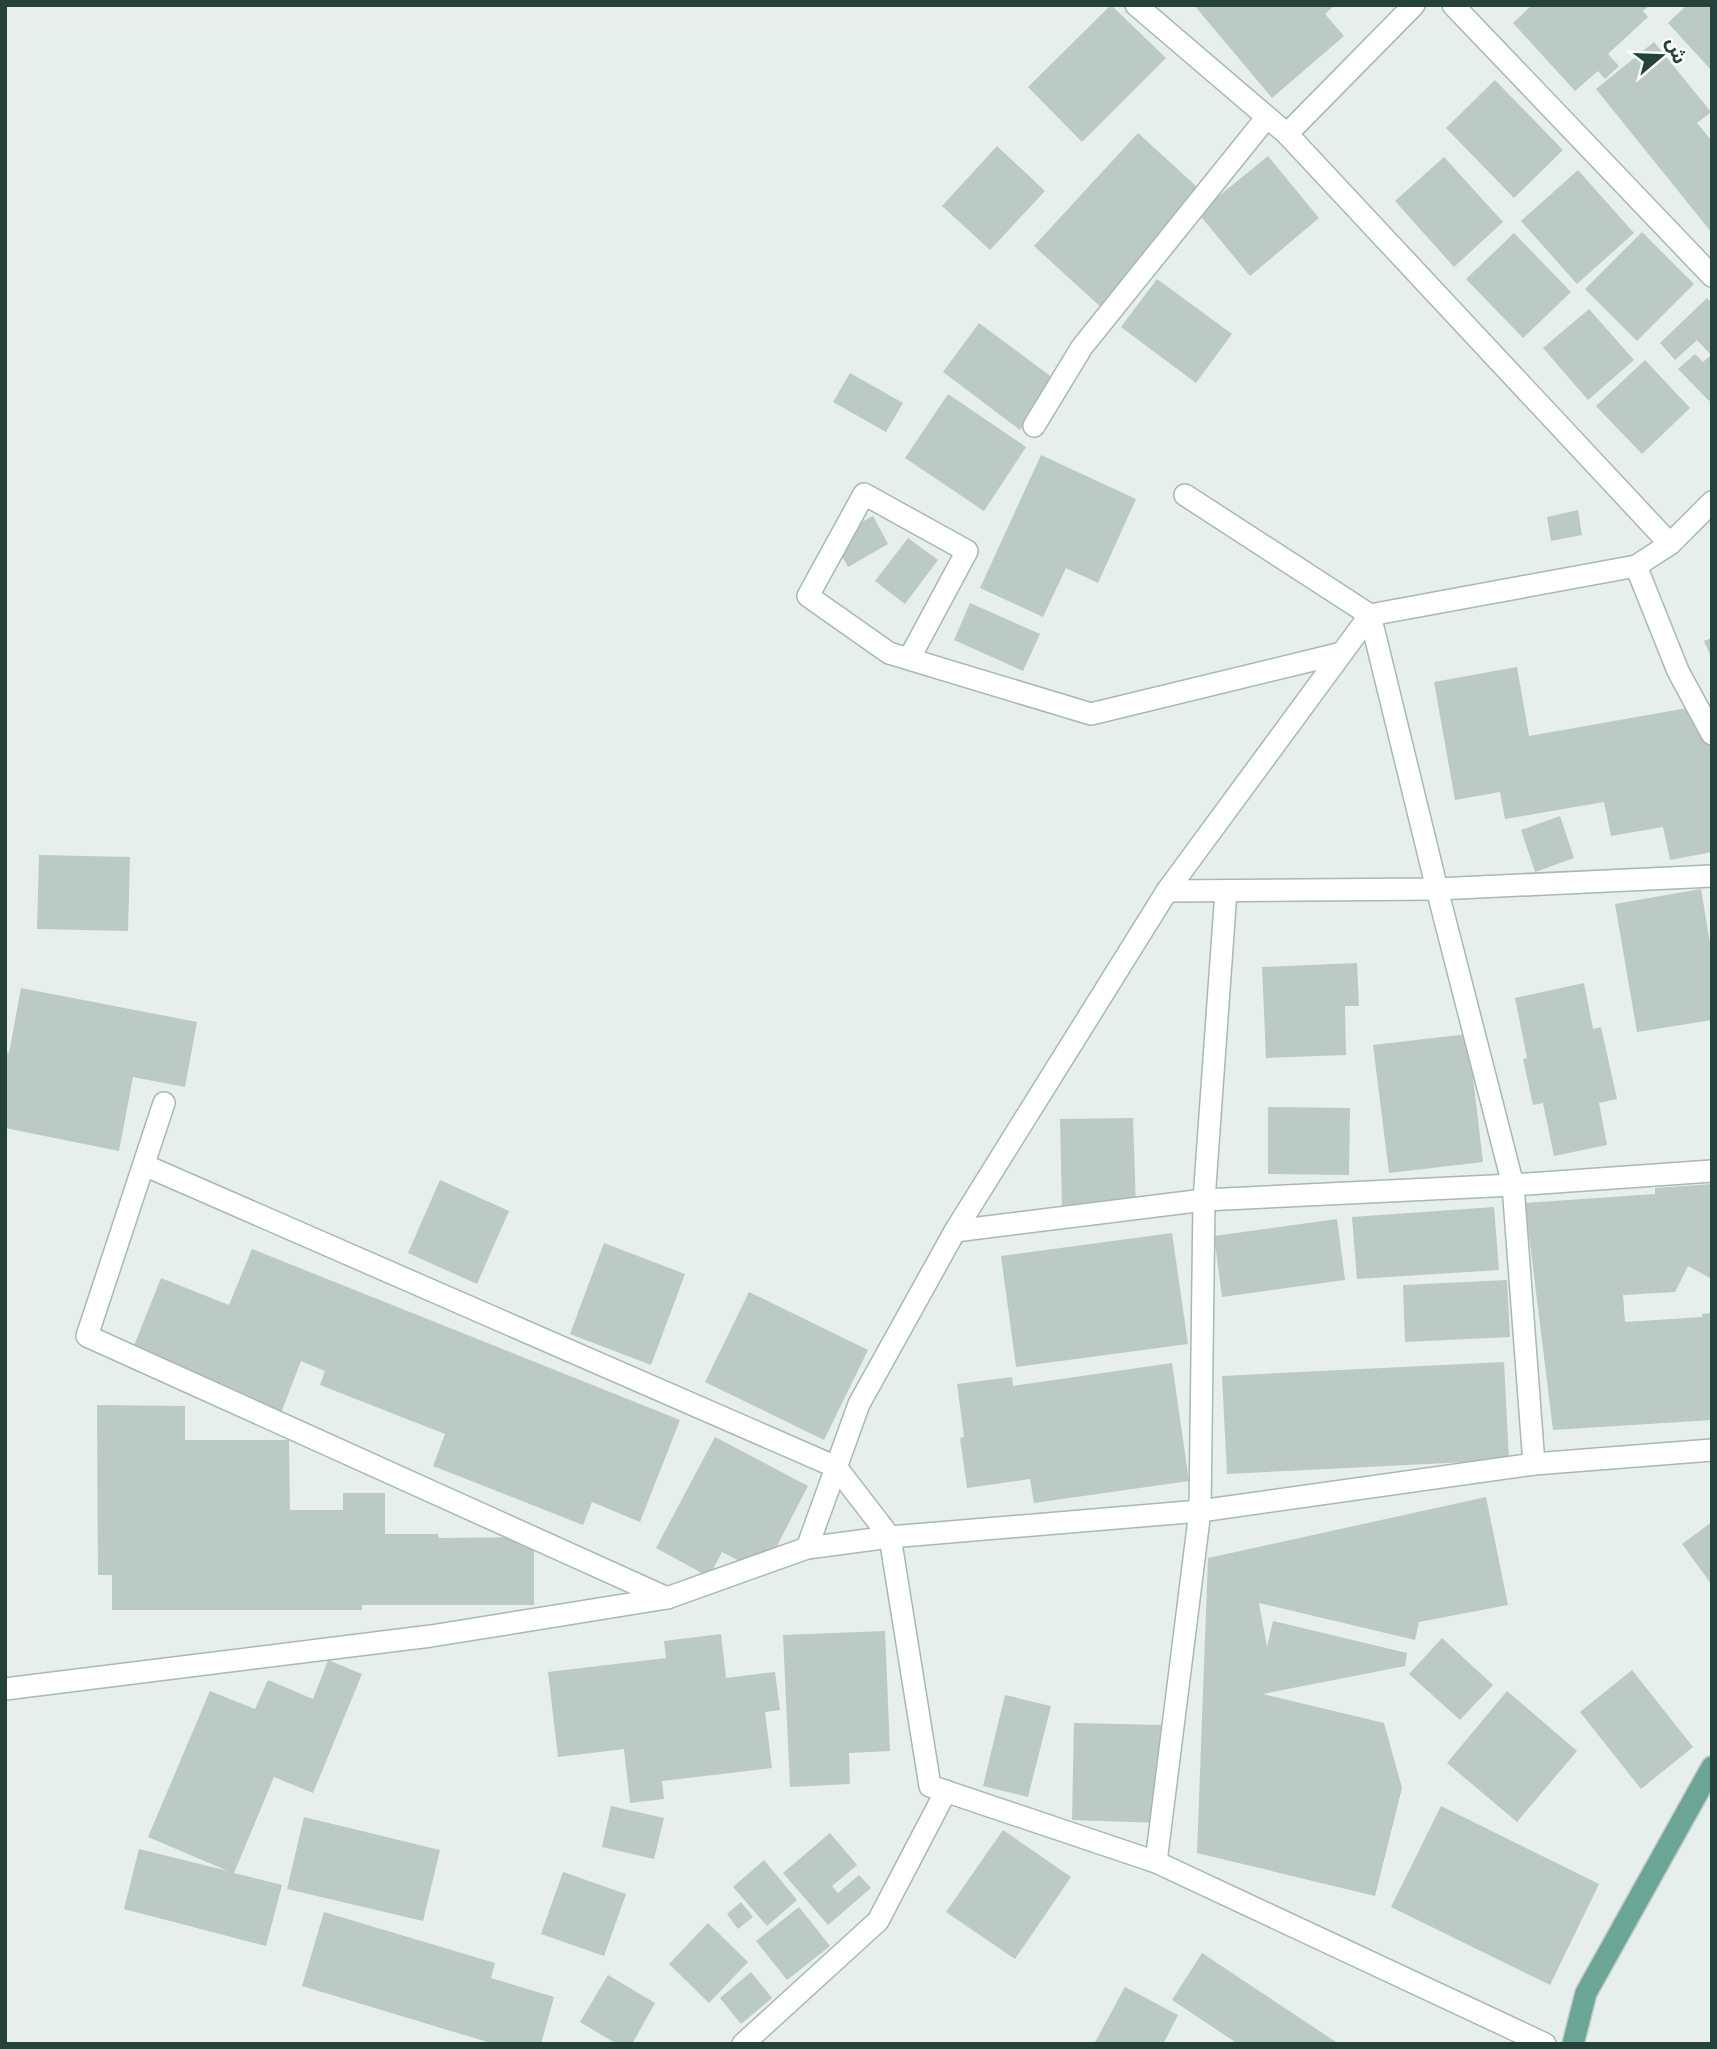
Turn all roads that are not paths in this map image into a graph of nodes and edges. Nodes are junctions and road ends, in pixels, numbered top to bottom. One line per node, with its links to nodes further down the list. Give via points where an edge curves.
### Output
1 (1136, 5): 4 (street)
2 (1414, 5): 5 (street)
3 (1453, 5): 6 (street)
4 (1267, 117): 5 (street); 7 (street, via 1082,347)
5 (1287, 134): 10 (street)
6 (1712, 276)
7 (1034, 426)
8 (1185, 495): 12 (street)
9 (1712, 502): 10 (street)
10 (1670, 544): 11 (street)
11 (1636, 566): 12 (street); 15 (street, via 1678,671)
12 (1370, 615): 13 (street); 17 (street)
13 (1342, 653): 14 (street, via 1091,714); 18 (street)
14 (909, 659): 14 (street, via 889,653 808,596 864,494 967,551)
15 (1712, 734)
16 (1712, 876): 17 (street)
17 (1437, 889): 19 (street); 23 (street)
18 (1167, 891): 19 (street); 25 (street)
19 (1226, 891): 24 (street)
20 (164, 1103): 21 (street)
21 (144, 1166): 28 (street); 32 (street, via 87,1336)
22 (1712, 1171): 23 (street)
23 (1513, 1185): 24 (street); 27 (street)
24 (1204, 1200): 25 (street); 29 (street)
25 (955, 1231): 28 (street, via 859,1404)
26 (1712, 1450): 27 (street)
27 (1534, 1464): 29 (street)
28 (836, 1467): 30 (street); 31 (street)
29 (1200, 1511): 30 (street); 36 (street)
30 (890, 1537): 31 (street); 35 (street, via 930,1786)
31 (807, 1548): 32 (street)
32 (667, 1598): 33 (street, via 431,1636)
33 (5, 1689)
34 (1712, 1767): 39 (main road, via 1587,1993)
35 (946, 1791): 36 (street); 37 (street, via 878,1921)
36 (1156, 1862): 38 (street)
37 (743, 2044)
38 (1545, 2044)
39 (1573, 2044)

